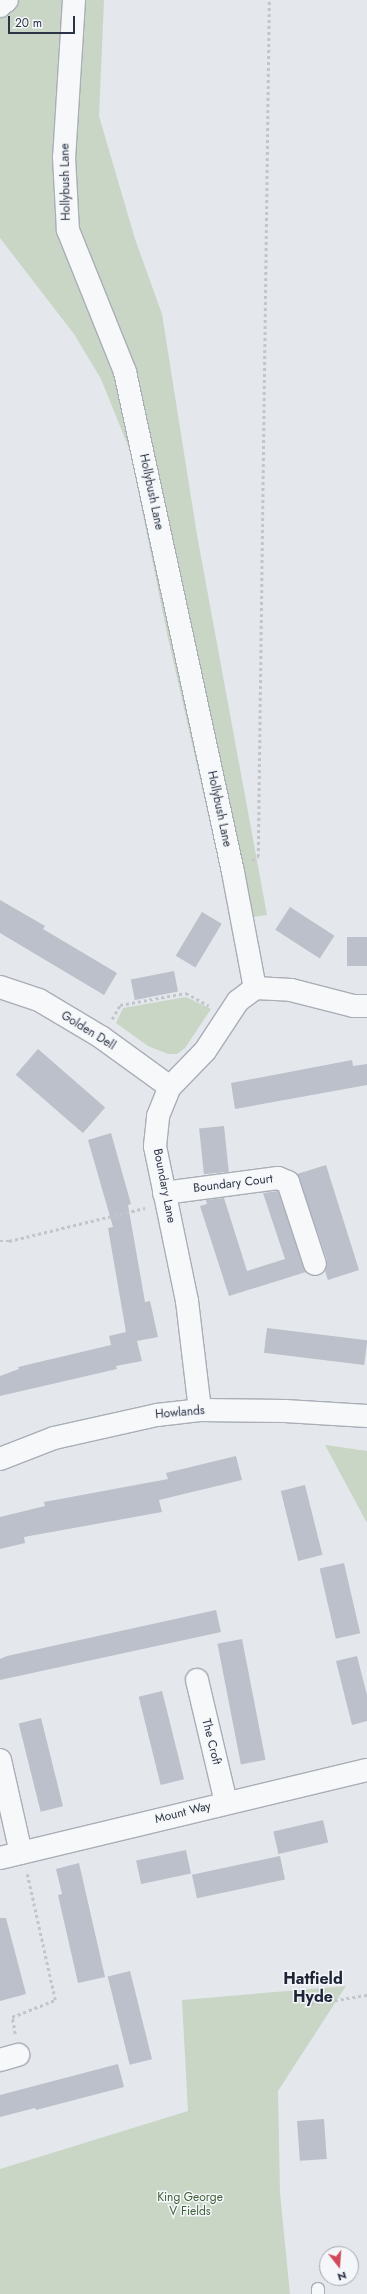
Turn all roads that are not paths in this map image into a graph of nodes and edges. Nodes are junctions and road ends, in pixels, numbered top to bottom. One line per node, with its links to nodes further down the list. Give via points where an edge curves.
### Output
1 (7, 0): 3 (street)
2 (74, 0): 5 (street, Hollybush Lane, via 64,157 68,230 125,372 233,872)
3 (0, 6)
4 (0, 987): 7 (street, Golden Dell, via 39,1000 101,1037)
5 (255, 988): 6 (street, via 292,990 354,1006); 7 (street, Boundary Lane, via 238,1001 205,1051)
6 (367, 1006)
7 (170, 1087): 8 (street, Boundary Lane, via 158,1116 155,1146)
8 (165, 1198): 9 (street, Boundary Court, via 278,1178 288,1182); 10 (street, Boundary Lane, via 187,1301)
9 (315, 1264)
10 (200, 1410): 11 (street, Howlands, via 292,1411); 12 (street, Howlands, via 157,1414 92,1427 54,1438)
11 (367, 1416)
12 (0, 1459)
13 (197, 1680): 16 (street, The Croft)
14 (0, 1760): 17 (street)
15 (367, 1770): 16 (street, Mount Way)
16 (226, 1803): 17 (street, Mount Way)
17 (21, 1853): 18 (street, Mount Way)
18 (0, 1858)

